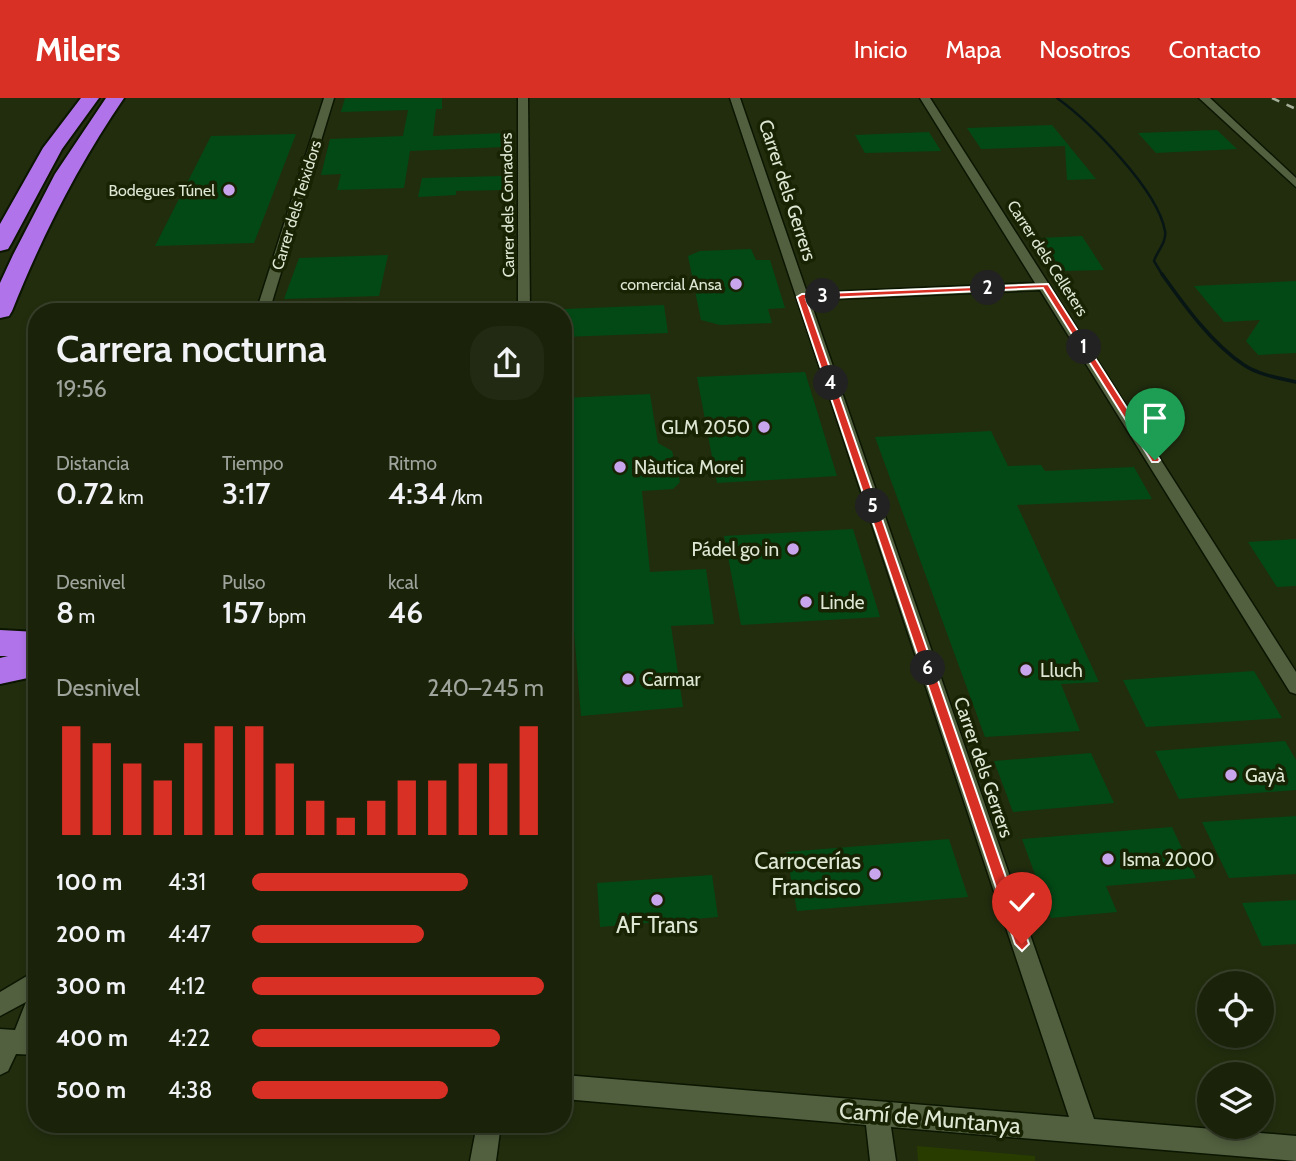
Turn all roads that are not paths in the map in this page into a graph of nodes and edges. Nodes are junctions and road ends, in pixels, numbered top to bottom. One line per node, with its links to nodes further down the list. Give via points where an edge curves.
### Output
1 (90, 98): 9 (highway, via 40,169)
2 (115, 98): 14 (highway, via 36,227)
3 (329, 98): 12 (street, Carrer dels Teixidors)
4 (523, 98): 13 (street, Carrer dels Conradors)
5 (735, 98): 11 (street, Carrer dels Gerrers)
6 (925, 98): 10 (street, Carrer dels Celleters)
7 (1204, 98): 8 (street)
8 (1296, 184)
9 (0, 244)
10 (1045, 286): 11 (street); 19 (street, Carrer dels Celleters)
11 (802, 297): 26 (street, Carrer dels Gerrers)
12 (265, 303)
13 (524, 303)
14 (0, 310)
15 (0, 643): 16 (highway)
16 (28, 645)
17 (28, 665): 18 (highway)
18 (0, 671)
19 (1296, 687)
20 (28, 987): 21 (street)
21 (0, 1005)
22 (28, 1019): 23 (street)
23 (14, 1046)
24 (572, 1088): 25 (street, Camí de Muntanya)
25 (877, 1114): 26 (street, Camí de Muntanya); 30 (street)
26 (1086, 1131): 28 (street, Camí de Muntanya)
27 (488, 1133): 29 (street)
28 (1296, 1149)
29 (483, 1161)
30 (883, 1161)

